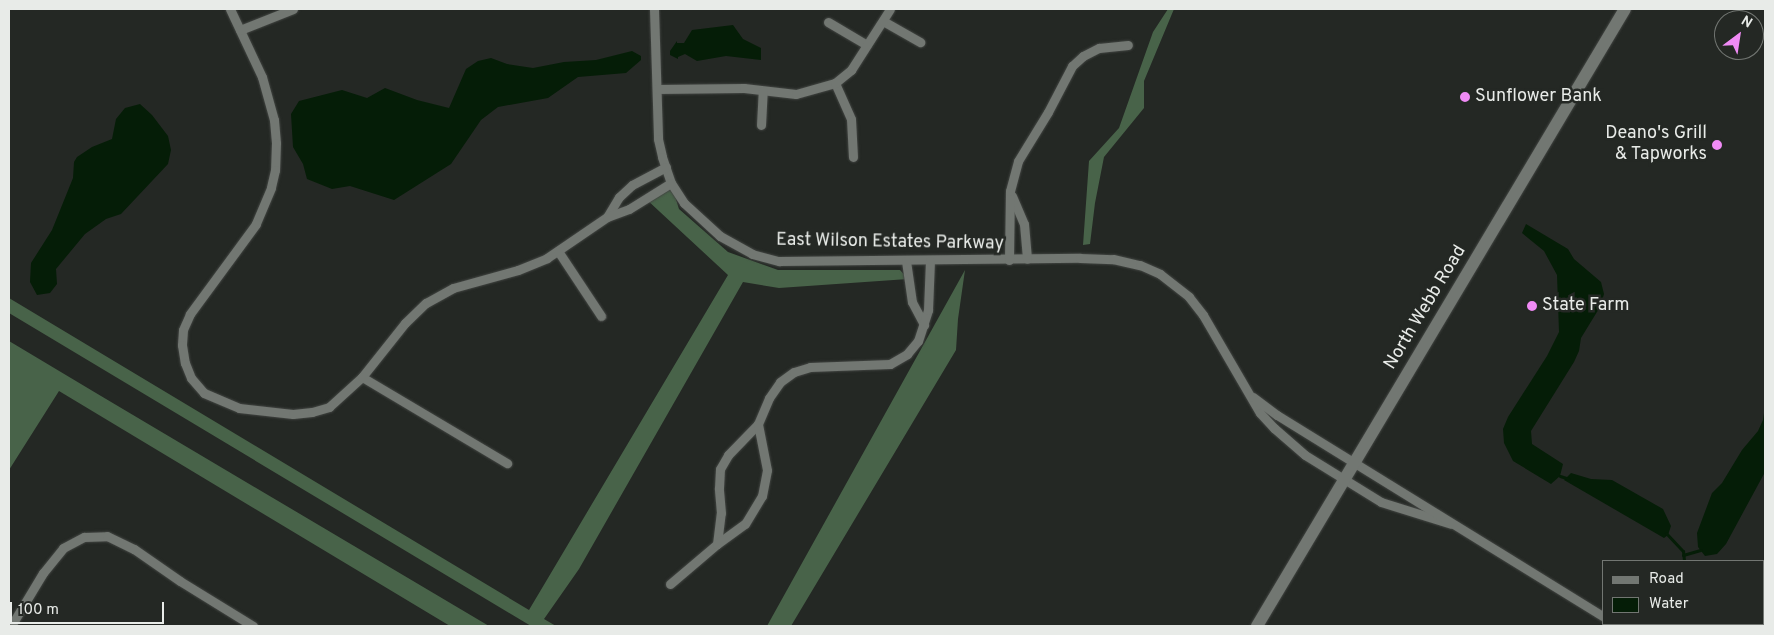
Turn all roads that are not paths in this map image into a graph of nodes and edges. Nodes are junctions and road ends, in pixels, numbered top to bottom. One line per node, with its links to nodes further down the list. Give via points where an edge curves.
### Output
1 (230, 9): 8 (street)
2 (293, 9): 8 (street)
3 (654, 9): 13 (street, East Wilson Estates Parkway)
4 (890, 9): 6 (street)
5 (1625, 9): 31 (main road, North Webb Road)
6 (883, 21): 9 (street); 10 (street)
7 (828, 22): 10 (street)
8 (240, 30): 28 (street, via 262,77 274,120 275,170 256,224 190,314 183,330 182,345 188,372 204,393 220,401 240,408 294,414 328,407)
9 (920, 42)
10 (867, 45): 12 (street, via 850,70)
11 (1128, 45): 19 (street, via 1099,48 1072,66 1018,161)
12 (835, 83): 14 (street, via 796,94); 16 (street, via 851,119)
13 (656, 89): 14 (street, via 744,88); 17 (street, East Wilson Estates Parkway, via 658,139)
14 (764, 91): 15 (street)
15 (761, 125)
16 (853, 157)
17 (666, 167): 18 (street, East Wilson Estates Parkway); 20 (street, via 632,185 619,197)
18 (671, 183): 20 (street, via 629,209); 24 (street, East Wilson Estates Parkway, via 684,203 702,221 720,236 752,254 779,261)
19 (1010, 192): 22 (street, via 1024,224); 23 (street)
20 (607, 217): 21 (street)
21 (558, 251): 26 (street); 28 (street, via 518,270 453,288 426,303 405,323)
22 (1027, 259): 23 (street, East Wilson Estates Parkway); 29 (street, East Wilson Estates Parkway, via 1113,260 1140,265 1160,274 1189,297 1203,314)
23 (1010, 260): 25 (street, East Wilson Estates Parkway)
24 (906, 261): 25 (street, East Wilson Estates Parkway); 27 (street, via 912,302)
25 (930, 261): 27 (street, via 928,310)
26 (601, 316)
27 (924, 325): 30 (street, via 918,341 907,354 890,364 810,367 794,372 780,382)
28 (362, 377): 32 (street)
29 (1248, 394): 31 (street, East Wilson Estates Parkway); 33 (street, East Wilson Estates Parkway, via 1260,414 1274,428 1305,455)
30 (758, 424): 35 (street, via 728,455 720,469 721,513); 35 (street, via 767,470 762,496 745,524)
31 (1354, 462): 33 (main road, North Webb Road); 34 (street, East Wilson Estates Parkway)
32 (507, 463)
33 (1343, 480): 34 (street, East Wilson Estates Parkway, via 1381,502); 40 (main road, North Webb Road)
34 (1451, 524): 37 (street)
35 (717, 544): 36 (street)
36 (670, 584)
37 (1602, 615)
38 (11, 626): 39 (street, via 43,573 63,548 84,537 107,536 134,549)
39 (253, 626)
40 (1257, 626)

